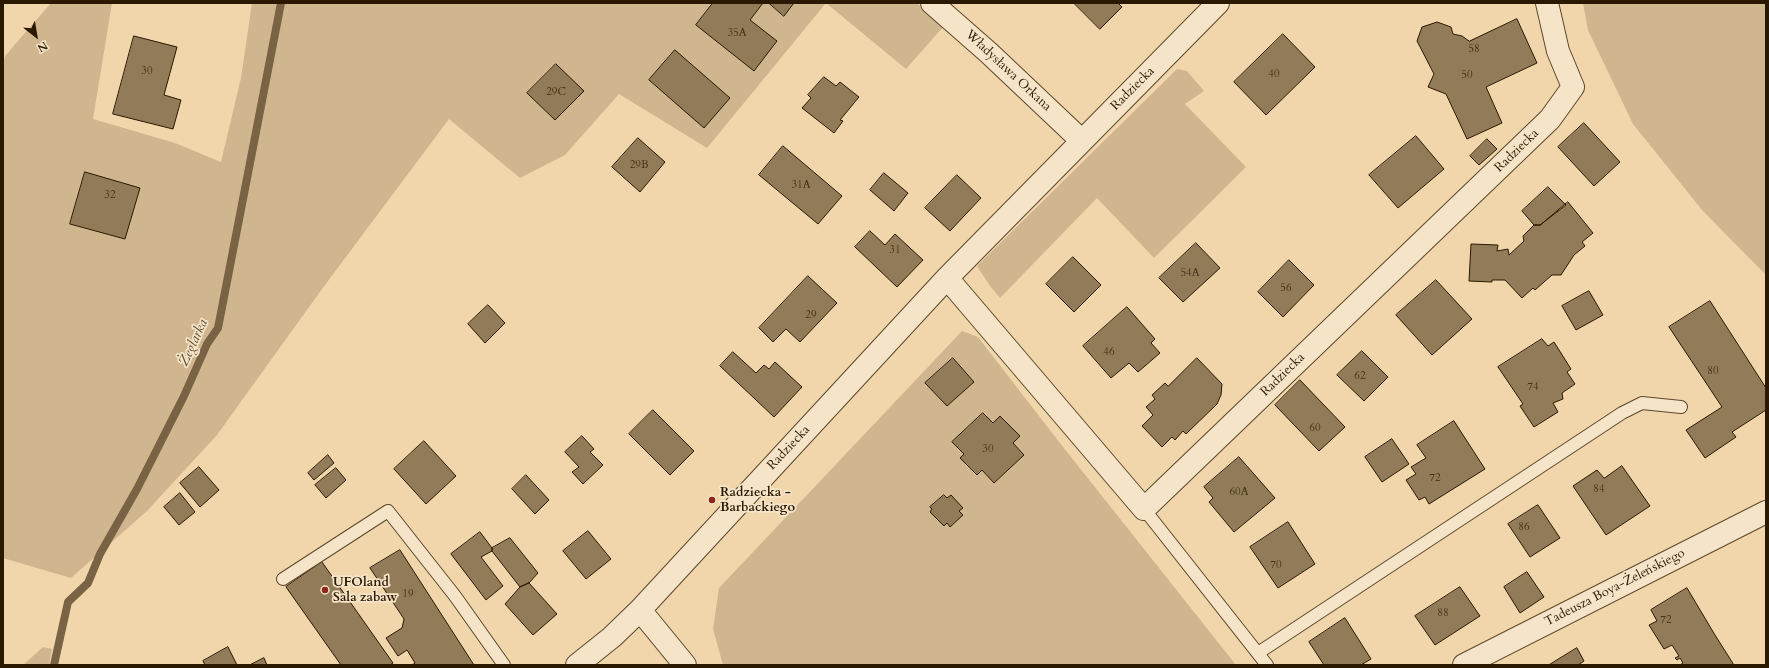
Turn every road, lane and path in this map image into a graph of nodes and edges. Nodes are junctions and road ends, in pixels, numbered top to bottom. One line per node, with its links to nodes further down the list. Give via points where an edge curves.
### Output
1 (932, 3): 4 (street, Władysława Orkana)
2 (1218, 3): 4 (street, Radziecka)
3 (1547, 3): 7 (street, Radziecka, via 1558,51 1572,87 1550,119)
4 (1082, 140): 5 (street, Radziecka)
5 (947, 278): 7 (street); 10 (street, Radziecka)
6 (1680, 407): 11 (lane, via 1642,403 1622,413)
7 (1144, 509): 11 (lane)
8 (1766, 512): 16 (street, Tadeusza Boya-Żeleńskiego)
9 (284, 579): 12 (lane, via 388,511 455,596)
10 (640, 610): 13 (street, Radziecka); 14 (street)
11 (1258, 653): 15 (lane)
12 (504, 665)
13 (577, 665)
14 (685, 665)
15 (1267, 665)
16 (1464, 665)

